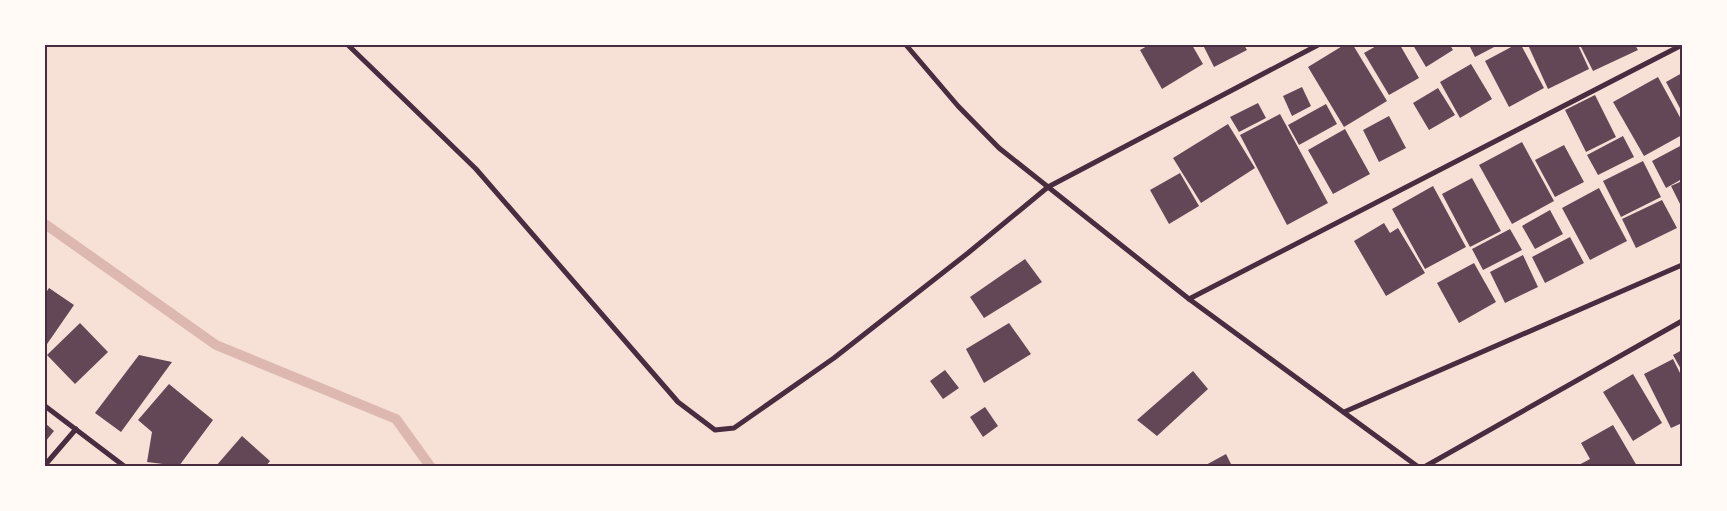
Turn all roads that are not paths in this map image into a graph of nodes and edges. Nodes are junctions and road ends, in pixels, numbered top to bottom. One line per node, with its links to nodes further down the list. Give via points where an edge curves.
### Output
1 (348, 45): 5 (street, via 476,169 678,402 715,430 734,428 834,358)
2 (906, 45): 5 (street, via 999,148)
3 (1318, 45): 5 (street)
4 (1682, 45): 7 (street)
5 (1048, 187): 7 (street)
6 (1682, 265): 10 (street)
7 (1189, 299): 10 (street)
8 (1682, 321): 15 (street)
9 (45, 406): 11 (street)
10 (1344, 412): 14 (street)
11 (76, 429): 12 (street); 13 (street)
12 (45, 465)
13 (124, 466)
14 (1417, 466)
15 (1426, 466)

